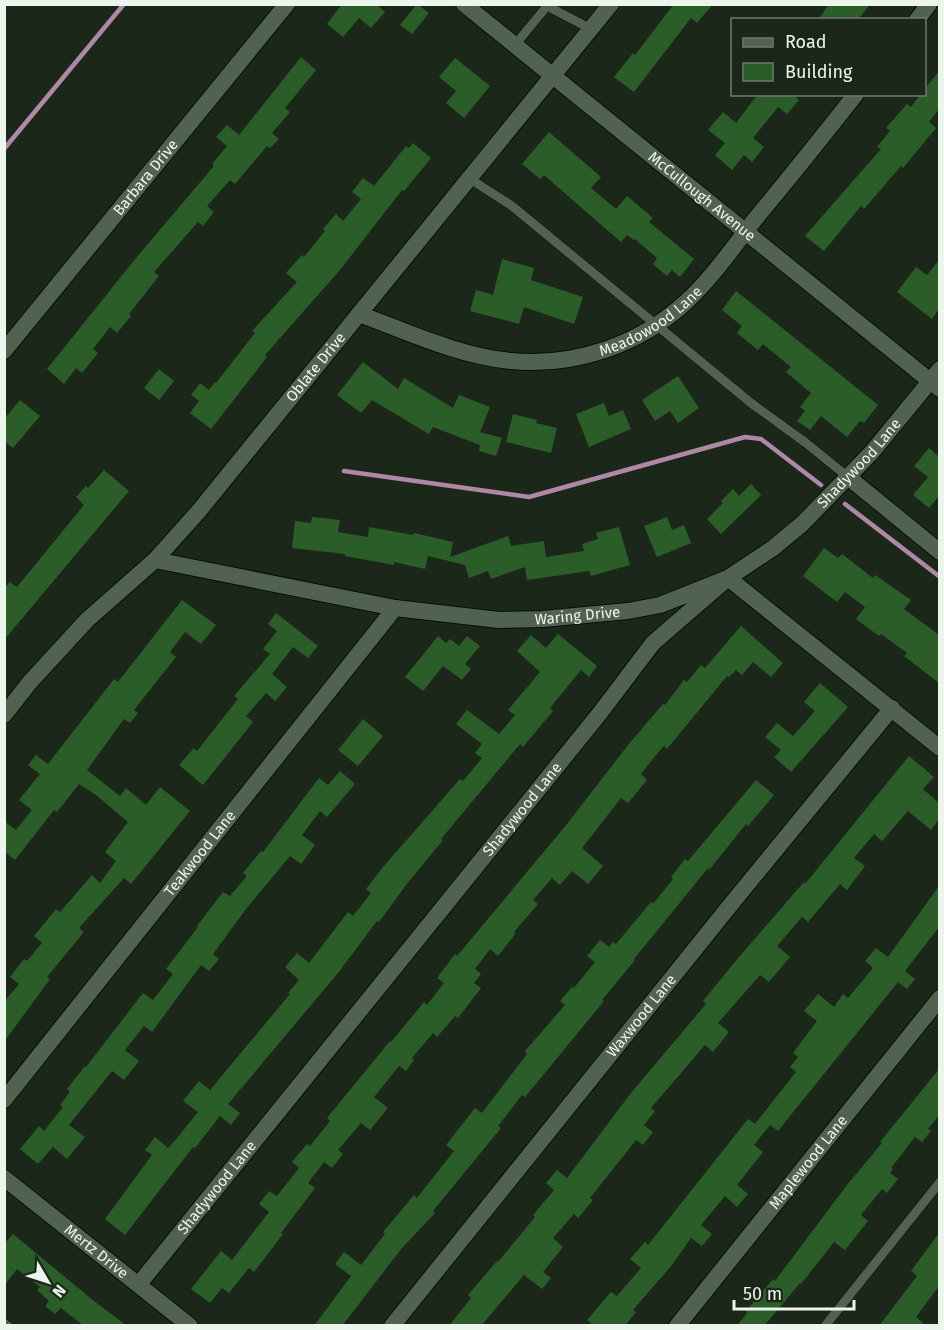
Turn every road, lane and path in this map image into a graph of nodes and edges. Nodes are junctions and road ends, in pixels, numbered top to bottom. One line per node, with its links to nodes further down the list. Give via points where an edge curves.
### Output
1 (287, 4): 15 (street, Barbara Drive)
2 (464, 4): 8 (street, McCullough Avenue)
3 (611, 4): 7 (street, Oblate Drive)
4 (929, 4): 6 (street)
5 (546, 5): 7 (lane); 8 (lane)
6 (918, 18)
7 (591, 29): 9 (street, Oblate Drive)
8 (515, 45): 9 (street, McCullough Avenue)
9 (553, 77): 11 (street, Oblate Drive); 12 (street, McCullough Avenue)
10 (854, 96): 12 (street, Meadowood Lane)
11 (470, 179): 13 (street, Oblate Drive); 14 (lane, via 512,206)
12 (745, 232): 14 (street, Meadowood Lane, via 687,302); 16 (street, McCullough Avenue)
13 (359, 314): 14 (street, Meadowood Lane, via 464,351 535,362 605,350); 19 (street, Oblate Drive)
14 (657, 324): 17 (lane, via 752,404)
15 (4, 351)
16 (936, 380): 17 (street, Shadywood Lane)
17 (848, 477): 18 (street); 20 (street, Shadywood Lane, via 802,525)
18 (939, 552)
19 (155, 560): 21 (street, Waring Drive); 23 (street, Oblate Drive, via 87,620)
20 (728, 578): 21 (street, Waring Drive, via 660,605 543,619 500,620); 22 (street); 29 (street, Shadywood Lane, via 653,643)
21 (396, 608): 26 (street, Teakwood Lane)
22 (892, 708): 24 (street); 31 (street, Waxwood Lane)
23 (4, 715)
24 (939, 748)
25 (939, 998): 32 (street, Maplewood Lane)
26 (4, 1100)
27 (4, 1178): 29 (street, Mertz Drive)
28 (939, 1182): 33 (lane)
29 (139, 1284): 30 (street, Mertz Drive)
30 (190, 1326)
31 (392, 1326)
32 (677, 1326)
33 (825, 1326)

